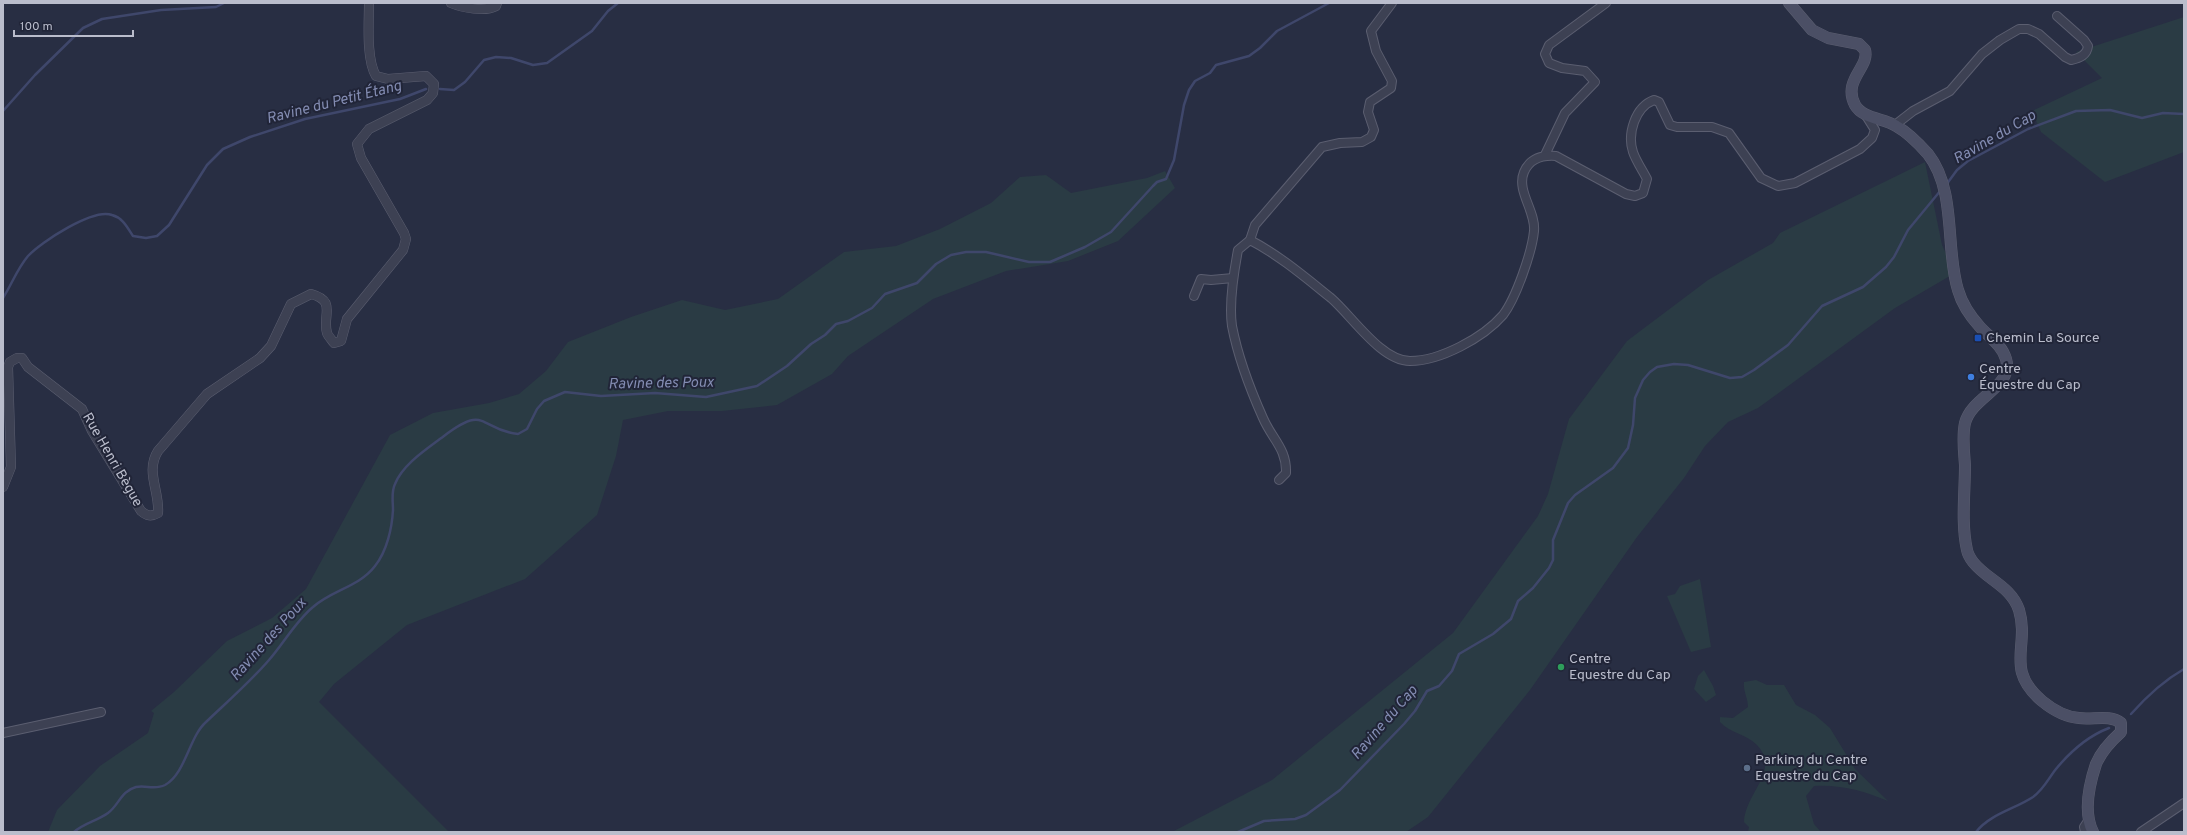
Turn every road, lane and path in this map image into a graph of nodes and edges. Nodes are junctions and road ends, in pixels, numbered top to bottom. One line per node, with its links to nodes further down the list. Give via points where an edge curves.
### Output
1 (369, 3): 15 (street, Rue Henri Bègue, via 372,69 376,76 388,79 426,76 434,84 433,93 427,100 369,129 357,144 361,158 406,239 403,250 347,319 341,341 334,343 327,332 327,305 323,299 311,294 291,304 271,346 260,358 207,394 158,451 152,468 159,504 158,513 152,516 147,516 141,511 92,431 82,409 38,376 22,358 17,358 10,362 8,367 11,467)
2 (451, 3): 3 (street, via 484,9 492,9)
3 (497, 3)
4 (1392, 3): 11 (street, via 1371,31 1376,51 1392,81 1391,88 1370,102 1368,112 1374,130 1371,137 1362,142 1322,147 1255,225)
5 (1606, 3): 10 (street, via 1549,45 1545,54 1549,63 1562,68 1585,71 1595,82 1565,113)
6 (1789, 3): 8 (main road, via 1812,30 1828,38 1859,44 1865,50 1865,61 1858,71 1852,89 1855,104)
7 (2056, 16): 9 (street, via 2084,40 2088,46 2083,56 2071,60 2039,34 2028,28 2019,29 1982,54 1950,91 1913,111)
8 (1865, 114): 9 (main road); 10 (street, via 1876,130 1872,138 1860,149 1795,183 1778,186 1761,178 1729,133 1712,127 1670,125 1660,102 1654,100 1646,102 1636,116 1630,136 1633,152 1647,179 1643,193 1635,196 1626,194 1572,163 1556,156)
9 (1895, 125): 19 (main road, via 1928,155 1941,183 1949,214 1952,263 1958,289 1969,313 2002,348 2008,368 2004,380 1975,405 1965,425 1965,528 1968,553 1975,564 2008,590 2018,607 2022,630 2020,667 2029,686 2040,699 2066,716 2080,719 2110,719 2121,723 2121,732 2106,747 2096,764 2087,804)
10 (1545, 155): 11 (street, via 1535,159 1524,172 1523,190 1534,230 1515,297 1502,316 1485,330 1442,355 1425,360 1408,361 1383,351 1332,299 1264,247)
11 (1250, 240): 12 (street, via 1238,250)
12 (1233, 278): 13 (street, via 1201,279); 14 (street, via 1232,325 1248,380 1264,420 1286,459 1286,473)
13 (1194, 296)
14 (1279, 480)
15 (3, 487)
16 (101, 712): 17 (street)
17 (3, 733)
18 (2184, 803): 22 (street)
19 (2088, 821): 20 (street, via 2084,827); 21 (main road)
20 (2085, 832)
21 (2093, 832)
22 (2141, 832)

